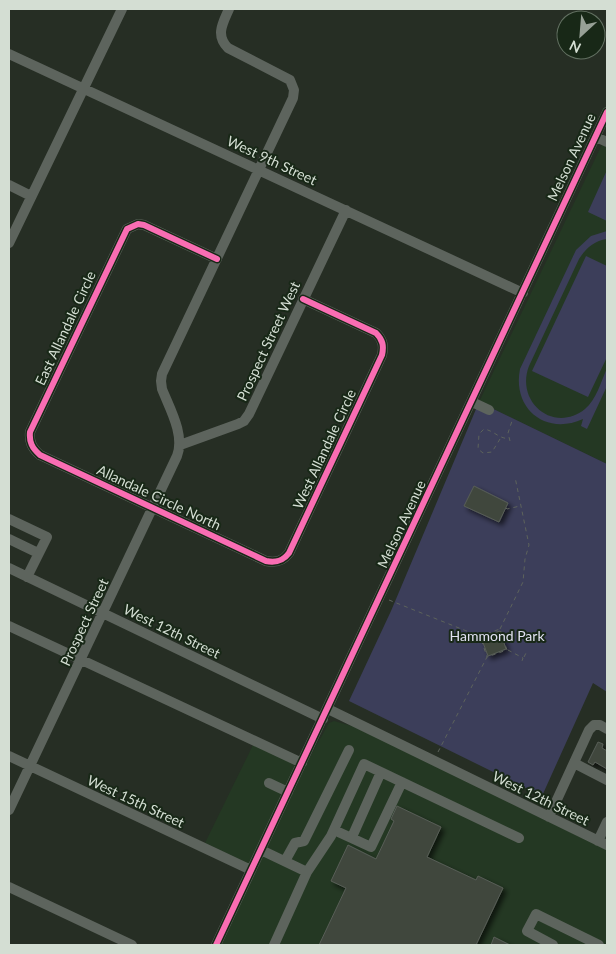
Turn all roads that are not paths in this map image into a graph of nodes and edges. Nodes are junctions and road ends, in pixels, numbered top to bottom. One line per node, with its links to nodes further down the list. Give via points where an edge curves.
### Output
1 (122, 9): 4 (street)
2 (230, 9): 8 (street, via 220,31 223,43 284,76 290,80 294,90)
3 (9, 54): 4 (street, West 9th Street)
4 (83, 89): 8 (street, West 9th Street); 10 (street)
5 (607, 112): 6 (street, Melson Avenue)
6 (596, 137): 7 (street); 14 (street, Melson Avenue)
7 (607, 142)
8 (259, 169): 11 (street, West 9th Street); 13 (street)
9 (9, 185): 10 (street)
10 (31, 196): 12 (street)
11 (346, 210): 14 (street, West 9th Street); 15 (street, Prospect Street West)
12 (9, 243)
13 (217, 259): 18 (street, via 162,374 162,389); 19 (street, East Allandale Circle, via 144,225 127,229 30,432)
14 (523, 293): 16 (street, Melson Avenue)
15 (303, 299): 18 (street, Prospect Street West, via 244,421); 24 (street, West Allandale Circle, via 376,334 383,343 382,355 290,553)
16 (472, 402): 17 (street); 30 (street, Melson Avenue)
17 (489, 410)
18 (180, 445): 20 (street, Prospect Street)
19 (31, 446): 20 (street, Allandale Circle North, via 40,455)
20 (153, 508): 24 (street, Allandale Circle North, via 266,561); 27 (street, Prospect Street)
21 (9, 519): 23 (street, via 46,537)
22 (9, 538): 23 (street)
23 (38, 553): 26 (street)
24 (280, 562)
25 (9, 568): 26 (street, West 12th Street)
26 (27, 577): 27 (street, West 12th Street)
27 (104, 613): 29 (street, Prospect Street); 30 (street, West 12th Street)
28 (9, 626): 29 (street)
29 (81, 660): 34 (street); 36 (street, Prospect Street)
30 (325, 714): 34 (street, Melson Avenue); 43 (street, West 12th Street)
31 (607, 729): 35 (street, via 594,725 589,730)
32 (348, 750): 50 (street, via 304,841 295,843)
33 (9, 756): 36 (street, West 15th Street)
34 (302, 763): 41 (street, Melson Avenue)
35 (574, 763): 38 (street); 43 (street)
36 (30, 766): 42 (street, Prospect Street); 51 (street, West 15th Street)
37 (382, 772): 39 (street); 45 (street, via 364,764); 46 (street)
38 (607, 780)
39 (402, 782): 46 (street, via 372,846); 47 (street)
40 (269, 783): 41 (street)
41 (288, 792): 49 (street, Melson Avenue)
42 (9, 810)
43 (549, 817): 48 (street, West 12th Street)
44 (607, 822): 48 (street)
45 (334, 830): 46 (street); 52 (street)
46 (352, 837)
47 (519, 838)
48 (603, 843)
49 (261, 850): 50 (street); 51 (street, Melson Avenue)
50 (286, 861): 52 (street)
51 (251, 870): 55 (street, Melson Avenue)
52 (307, 872): 56 (street)
53 (9, 887): 54 (street)
54 (132, 945)
55 (216, 945)
56 (274, 945)
57 (553, 945): 58 (street, via 527,931 536,914)
58 (599, 945)

